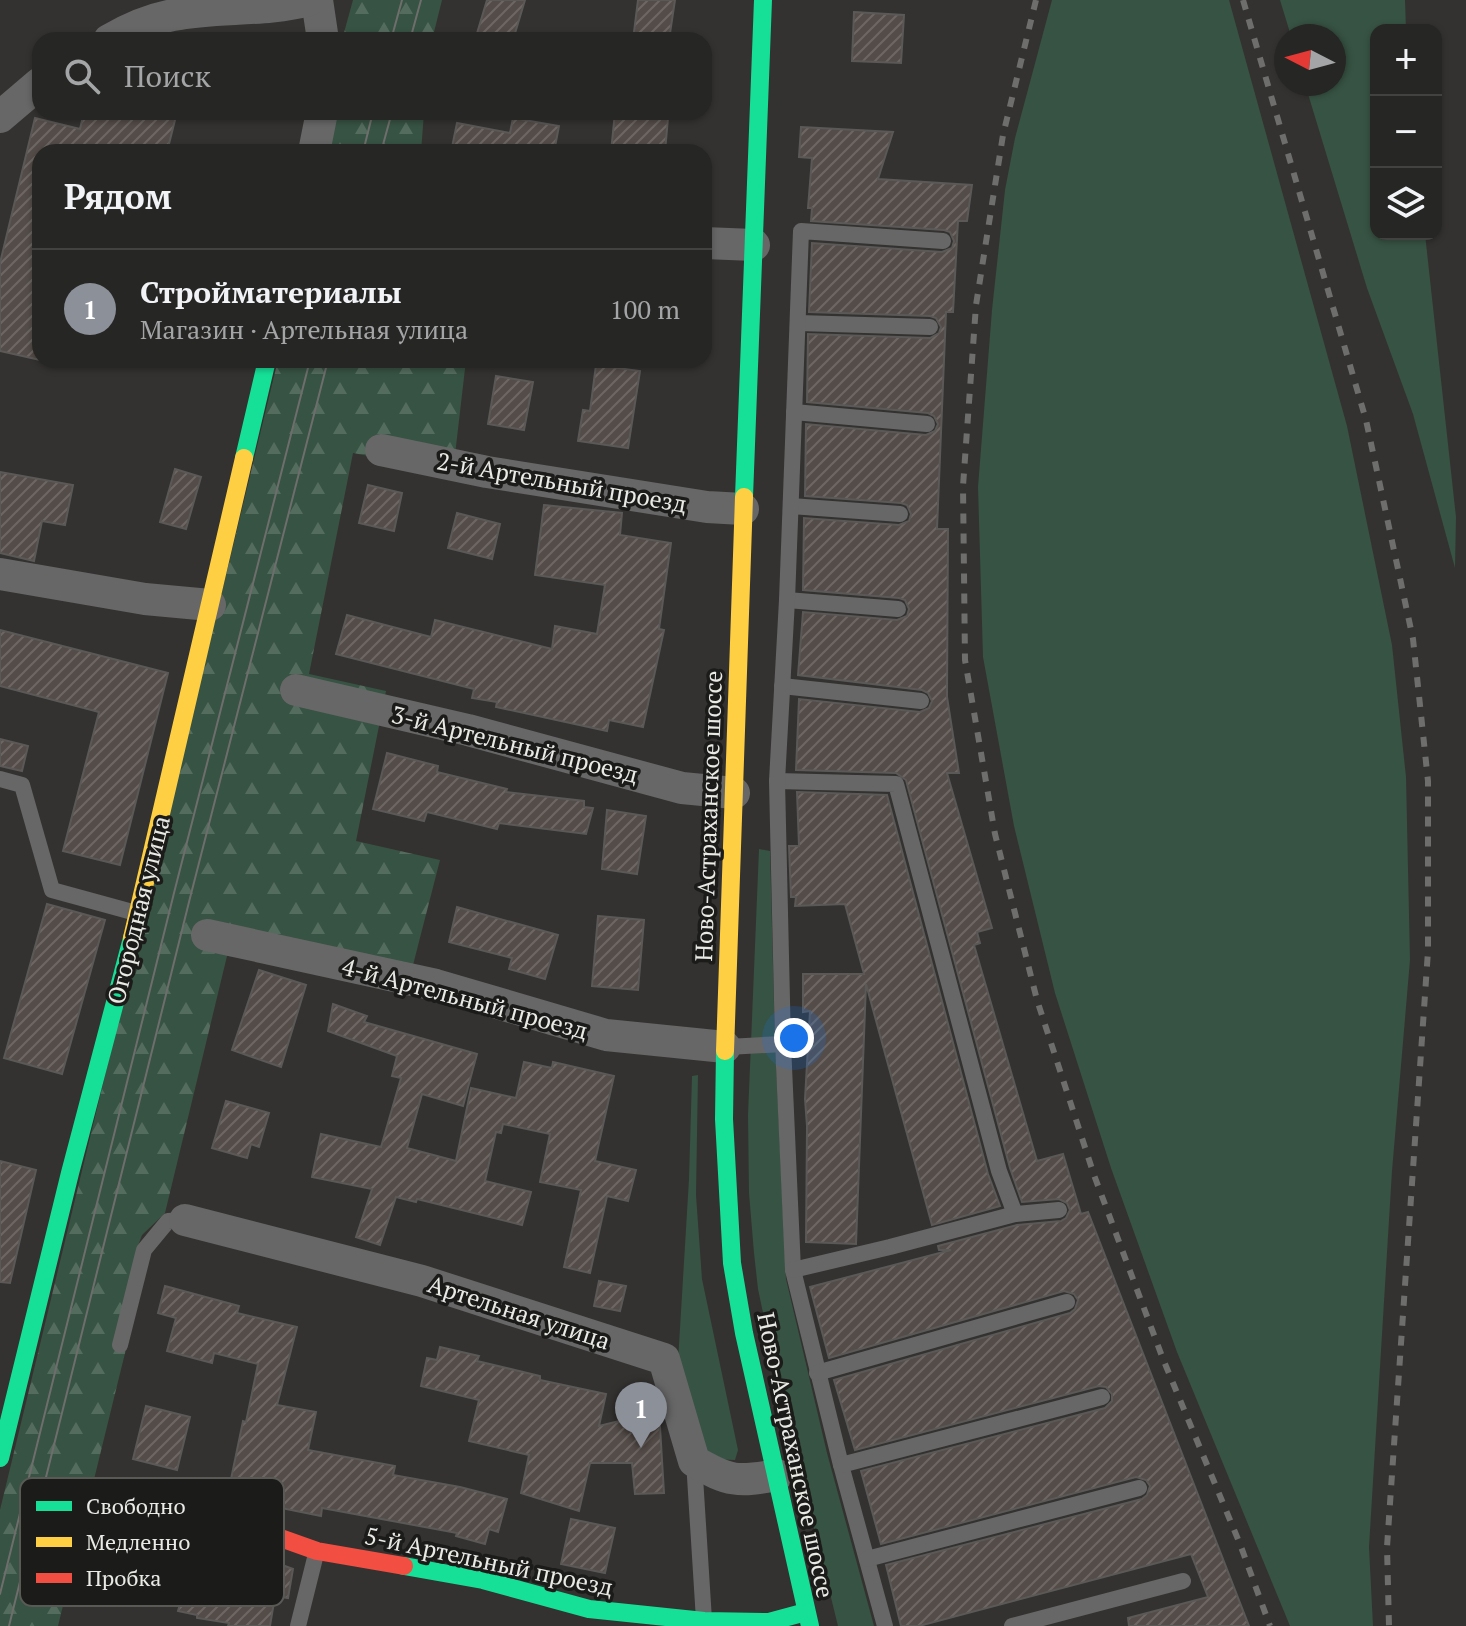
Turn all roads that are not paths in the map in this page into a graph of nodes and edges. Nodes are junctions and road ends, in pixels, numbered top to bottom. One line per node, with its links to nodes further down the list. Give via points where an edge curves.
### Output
1 (309, 0): 4 (street, via 173,15)
2 (317, 0): 5 (street)
3 (763, 0): 12 (street, Ново-Астраханское шоссе)
4 (123, 32)
5 (322, 32)
6 (32, 90): 7 (street)
7 (0, 117)
8 (320, 120): 9 (street)
9 (316, 144)
10 (943, 241): 13 (lane, via 801,231)
11 (712, 243): 12 (street)
12 (754, 245): 20 (street, Ново-Астраханское шоссе)
13 (799, 323): 14 (lane); 16 (lane)
14 (930, 327)
15 (265, 368): 24 (street, Огородная улица)
16 (794, 412): 17 (lane); 19 (lane)
17 (927, 424)
18 (381, 450): 20 (street, 2-й Артельный проезд, via 487,472)
19 (791, 506): 21 (lane); 23 (lane)
20 (743, 509): 31 (street, Ново-Астраханское шоссе)
21 (900, 514)
22 (0, 574): 24 (street)
23 (787, 600): 25 (lane); 26 (lane)
24 (210, 605): 32 (street, Огородная улица)
25 (898, 609)
26 (782, 686): 28 (lane); 30 (lane)
27 (296, 690): 31 (street, 3-й Артельный проезд, via 682,788)
28 (921, 701)
29 (0, 779): 32 (lane, via 22,785 52,890)
30 (777, 781): 34 (lane); 37 (lane, via 896,784)
31 (734, 793): 35 (street, Ново-Астраханское шоссе)
32 (138, 914): 44 (street, Огородная улица)
33 (207, 935): 35 (street, 4-й Артельный проезд, via 436,985 606,1035)
34 (783, 1044): 35 (lane); 39 (lane)
35 (725, 1047): 47 (street, Ново-Астраханское шоссе, via 732,1263)
36 (1059, 1210): 37 (lane)
37 (1015, 1214): 39 (lane)
38 (185, 1220): 41 (lane, via 168,1221 144,1250); 45 (street, Артельная улица, via 422,1281 664,1359)
39 (793, 1270): 42 (lane)
40 (1067, 1302): 42 (lane)
41 (120, 1345)
42 (817, 1373): 46 (lane)
43 (1102, 1397): 46 (lane)
44 (0, 1458)
45 (694, 1461): 47 (street, via 742,1481); 54 (lane)
46 (841, 1465): 51 (lane)
47 (777, 1475): 53 (street, Ново-Астраханское шоссе)
48 (1139, 1488): 51 (lane)
49 (284, 1539): 50 (street, 5-й Артельный проезд)
50 (317, 1551): 54 (street, 5-й Артельный проезд, via 483,1580 589,1609); 55 (lane)
51 (867, 1559): 56 (lane)
52 (1183, 1581): 57 (lane)
53 (808, 1619): 54 (street, 5-й Артельный проезд)
54 (704, 1621)
55 (298, 1626)
56 (885, 1626)
57 (1012, 1626)

